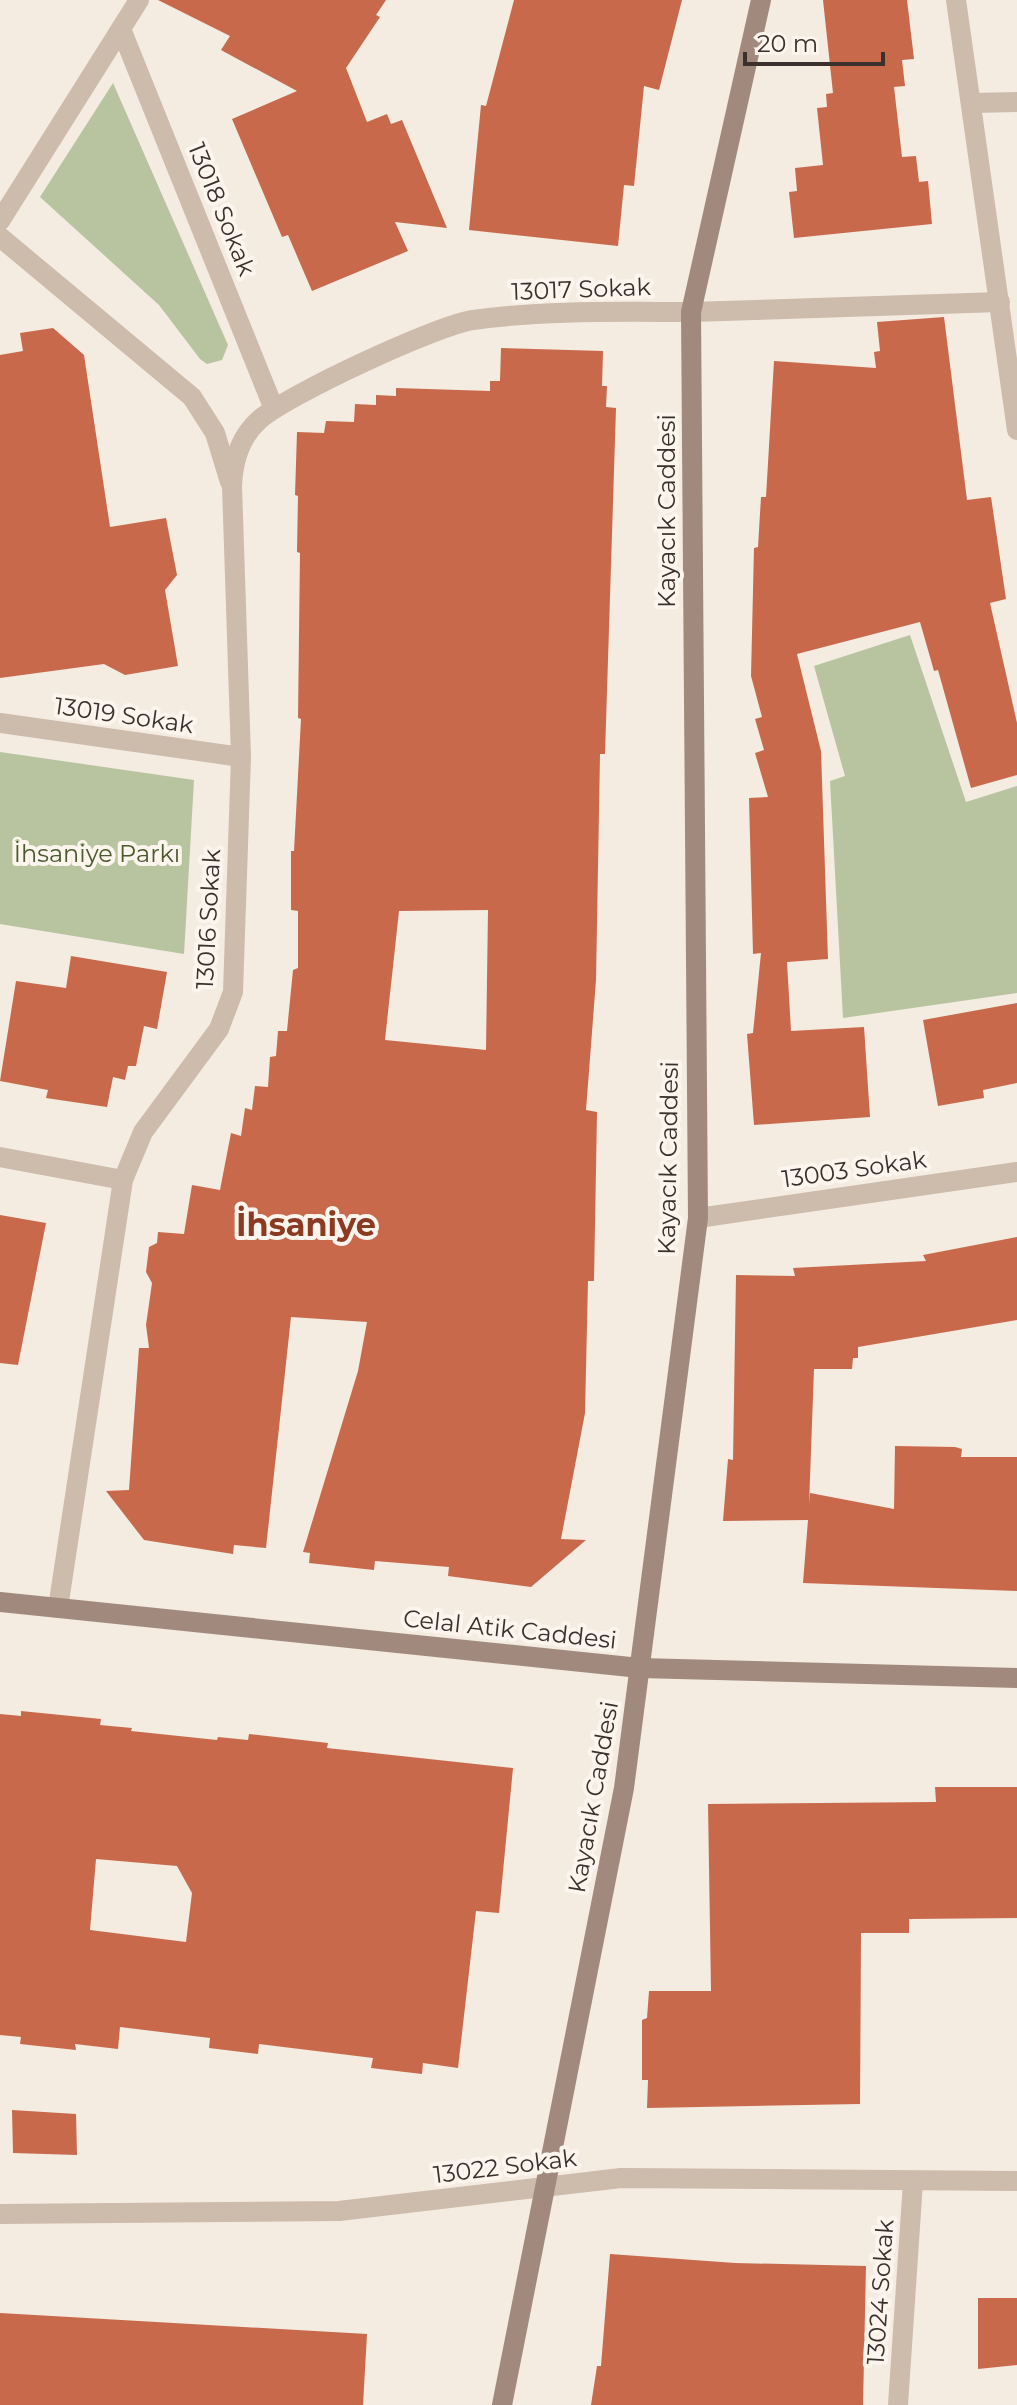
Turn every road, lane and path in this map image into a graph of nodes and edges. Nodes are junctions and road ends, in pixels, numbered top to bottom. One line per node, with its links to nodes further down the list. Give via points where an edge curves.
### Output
1 (139, 0): 4 (street)
2 (761, 0): 10 (main road, Kayacık Caddesi)
3 (956, 0): 6 (street)
4 (121, 29): 7 (street); 11 (street, 13018 Sokak)
5 (1017, 102): 6 (street)
6 (972, 103): 9 (street)
7 (0, 221)
8 (0, 237): 13 (street, via 192,397 215,433)
9 (1000, 302): 10 (street, 13017 Sokak); 12 (street)
10 (691, 312): 11 (street, 13017 Sokak, via 565,311 468,320 367,361); 19 (main road, Kayacık Caddesi)
11 (274, 409): 13 (street, 13017 Sokak, via 245,436)
12 (1017, 430)
13 (232, 486): 15 (street, 13016 Sokak)
14 (0, 723): 15 (street, 13019 Sokak)
15 (241, 757): 18 (street, 13016 Sokak, via 233,992 219,1029 143,1132)
16 (0, 1157): 18 (street)
17 (1017, 1172): 19 (street, 13003 Sokak)
18 (123, 1180): 21 (street, 13016 Sokak)
19 (698, 1218): 22 (main road, Kayacık Caddesi)
20 (0, 1602): 21 (main road, Celal Atik Caddesi)
21 (58, 1608): 22 (main road, Celal Atik Caddesi)
22 (640, 1668): 23 (main road, Celal Atik Caddesi); 26 (main road, Kayacık Caddesi, via 624,1788)
23 (1017, 1678)
24 (1017, 2181): 25 (street, 13022 Sokak)
25 (913, 2182): 26 (street, 13022 Sokak, via 621,2178); 29 (street, 13024 Sokak)
26 (545, 2187): 27 (street, 13022 Sokak, via 339,2211); 28 (main road, Kayacık Caddesi)
27 (0, 2214)
28 (502, 2405)
29 (898, 2405)

